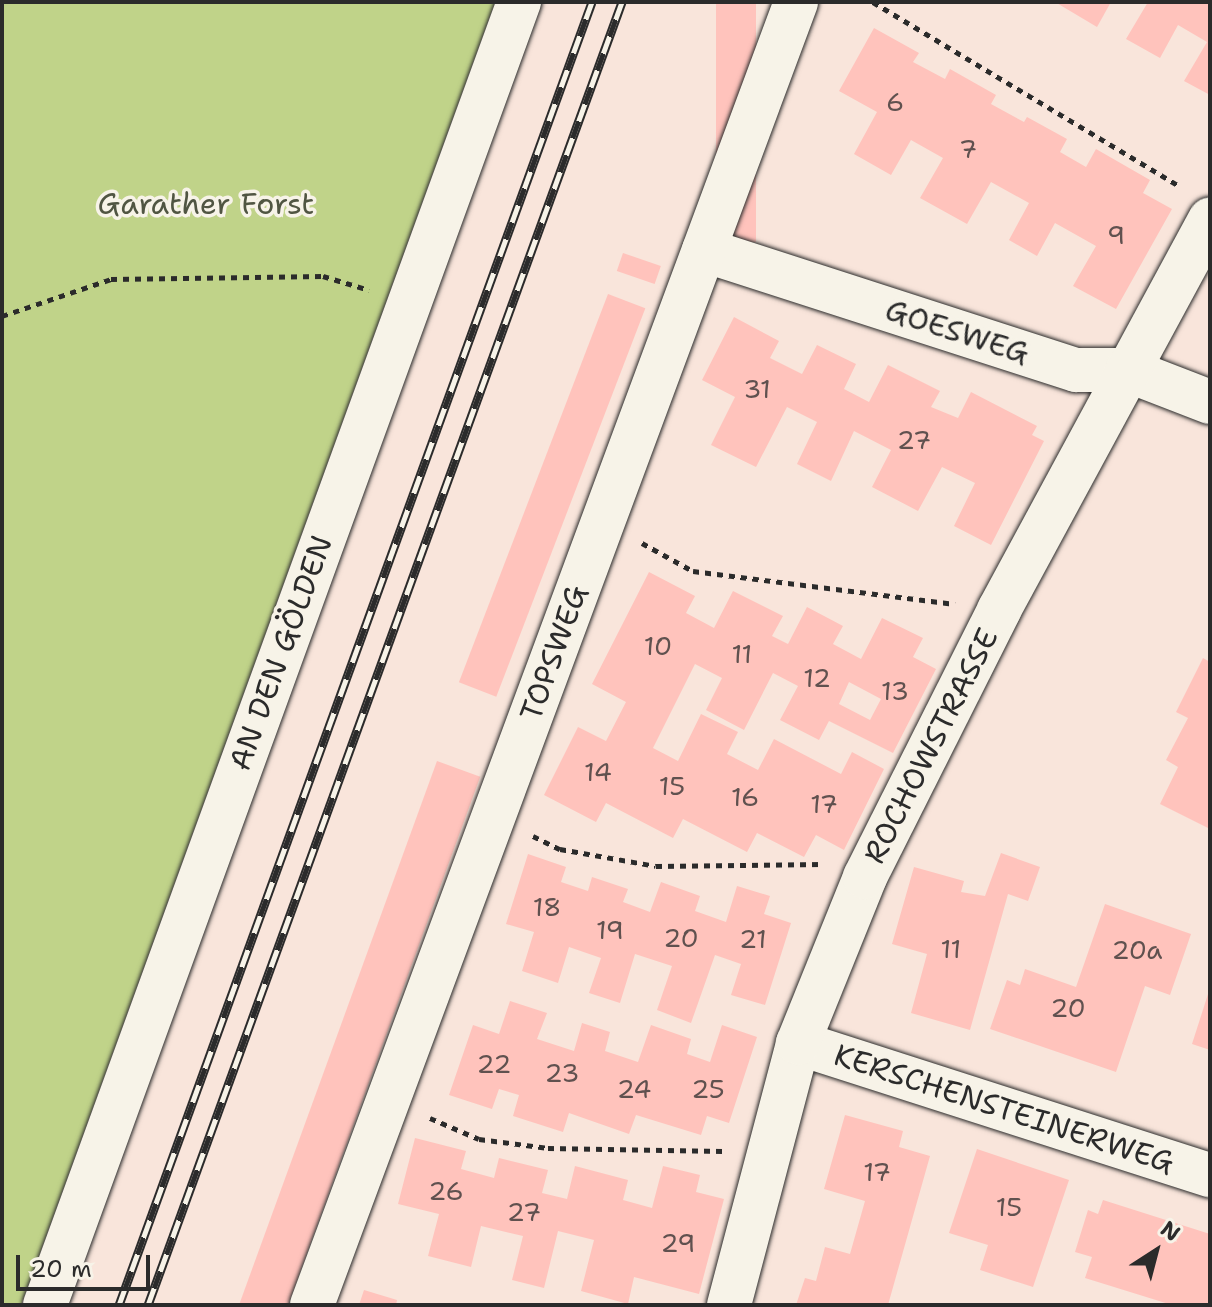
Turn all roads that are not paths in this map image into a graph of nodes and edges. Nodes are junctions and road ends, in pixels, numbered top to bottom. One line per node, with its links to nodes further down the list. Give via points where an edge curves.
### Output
1 (519, 2): 9 (street, AN DEN GÖLDEN)
2 (796, 2): 4 (street, TOPSWEG)
3 (1201, 206): 5 (street, ROCHOWSTRASSE)
4 (704, 250): 5 (street, GOESWEG, via 1076,370); 10 (street, TOPSWEG)
5 (1127, 370): 6 (street, GOESWEG); 7 (street, ROCHOWSTRASSE, via 865,877)
6 (1210, 402)
7 (798, 1043): 8 (street, KERSCHENSTEINERWEG); 11 (street, ROCHOWSTRASSE)
8 (1210, 1175)
9 (45, 1305)
10 (312, 1305)
11 (729, 1305)

